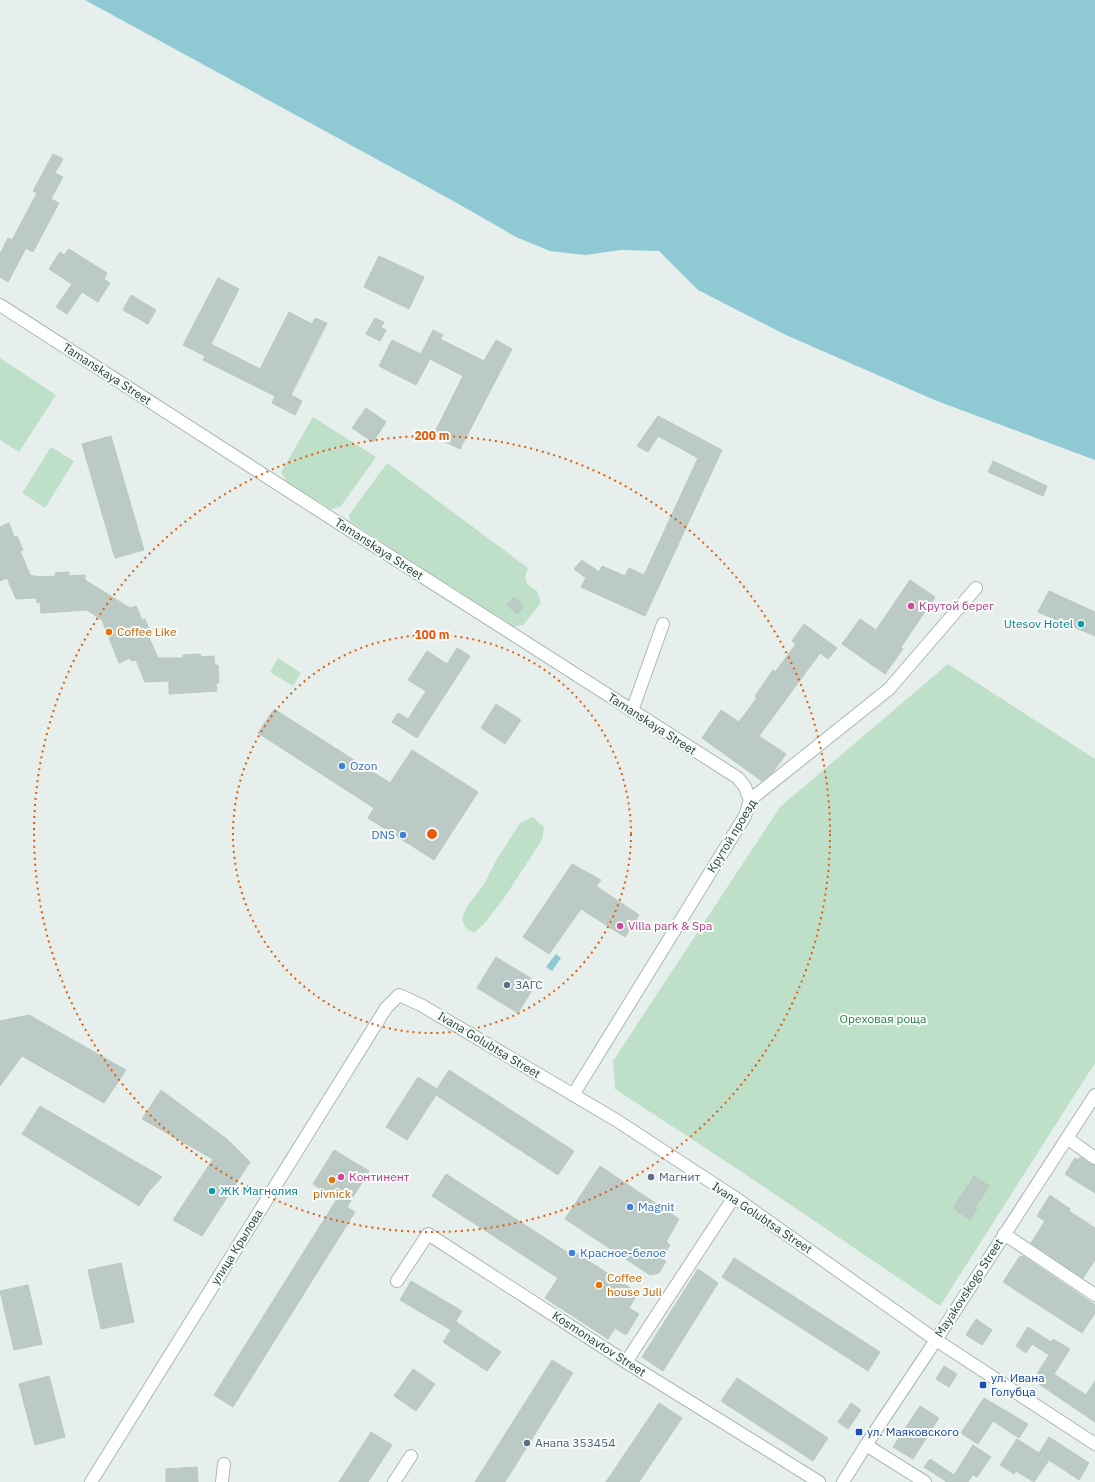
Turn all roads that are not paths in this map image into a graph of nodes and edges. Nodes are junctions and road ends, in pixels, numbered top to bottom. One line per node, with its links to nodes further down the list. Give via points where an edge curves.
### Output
1 (0, 305): 4 (street, Tamanskaya Street)
2 (976, 588): 5 (street, Крутой проезд, via 889,689)
3 (663, 624): 4 (street)
4 (632, 711): 5 (street, Tamanskaya Street, via 738,778)
5 (750, 800): 7 (street, Крутой проезд, via 745,816)
6 (400, 994): 7 (street, Ivana Golubtsa Street); 21 (street, улица Крылова, via 386,1008)
7 (573, 1095): 11 (street, Ivana Golubtsa Street)
8 (1095, 1095): 9 (street, Mayakovskogo Street)
9 (1066, 1138): 10 (street); 12 (street, Mayakovskogo Street)
10 (1095, 1158)
11 (734, 1197): 15 (street, Ivana Golubtsa Street); 16 (street)
12 (1004, 1234): 14 (street); 15 (street, Mayakovskogo Street)
13 (397, 1281): 16 (street, Kosmonavtov Street, via 428,1234)
14 (1095, 1295)
15 (936, 1340): 17 (street, Ivana Golubtsa Street); 18 (street, Mayakovskogo Street)
16 (626, 1362): 24 (street, Kosmonavtov Street)
17 (1095, 1444)
18 (866, 1445): 25 (street, Mayakovskogo Street); 26 (street)
19 (411, 1456): 23 (street)
20 (224, 1464): 22 (street)
21 (91, 1482)
22 (222, 1482)
23 (394, 1482)
24 (819, 1482)
25 (843, 1482)
26 (925, 1482)

